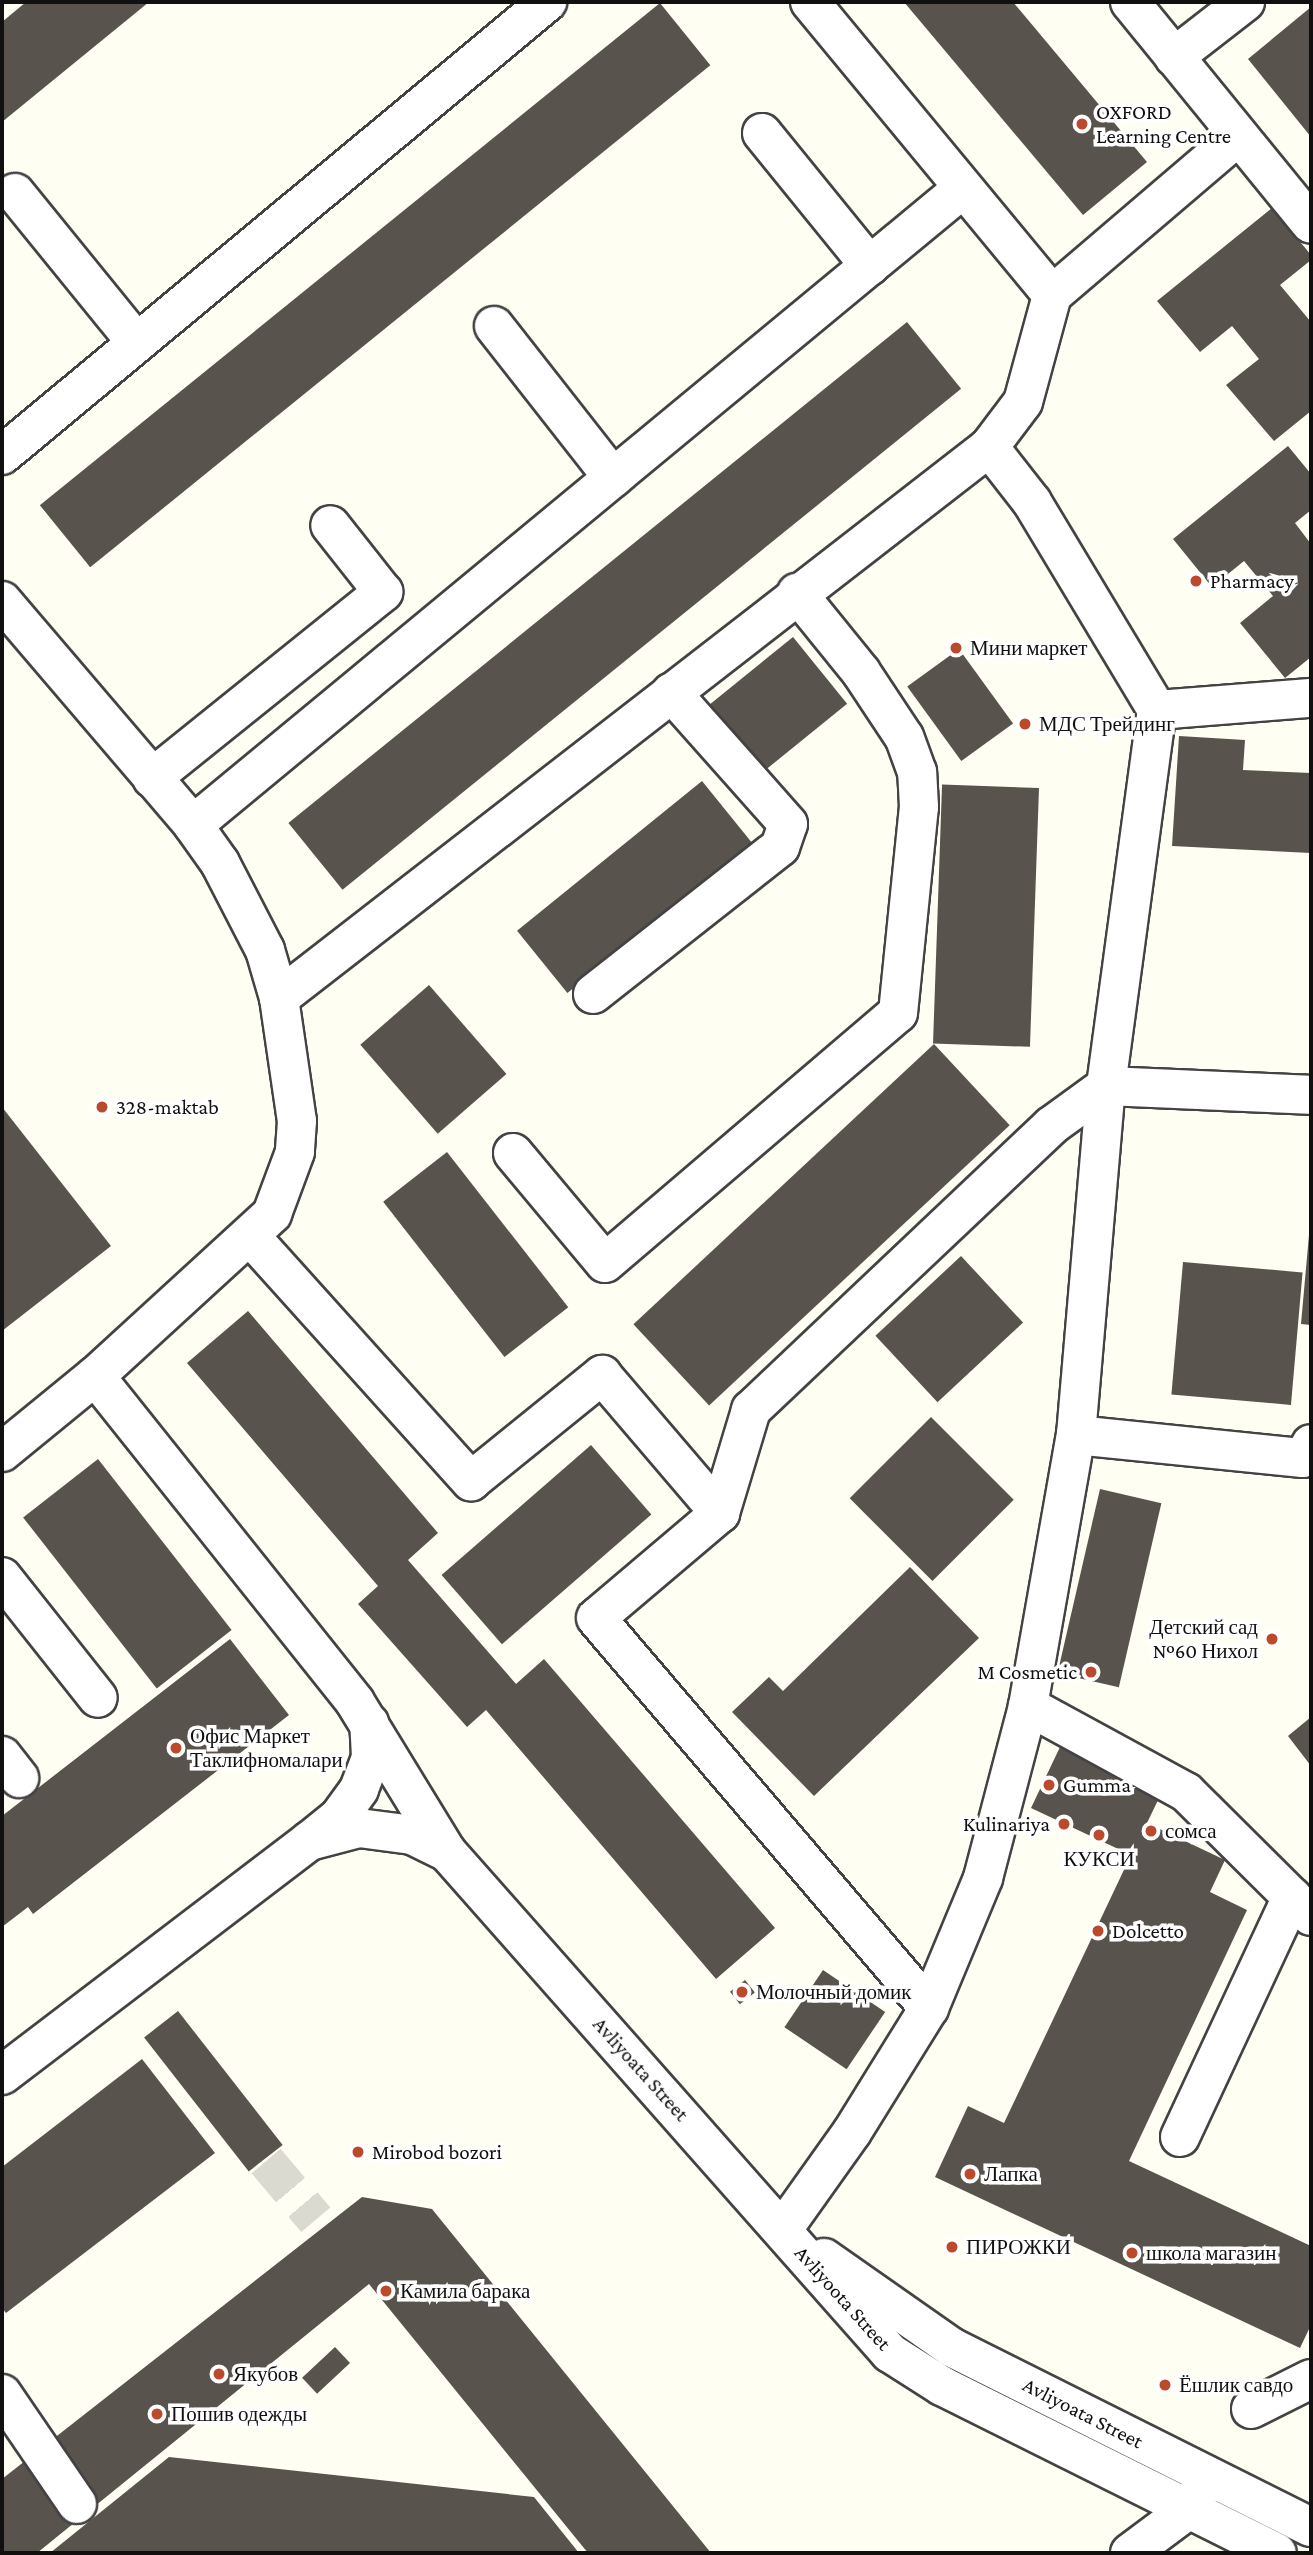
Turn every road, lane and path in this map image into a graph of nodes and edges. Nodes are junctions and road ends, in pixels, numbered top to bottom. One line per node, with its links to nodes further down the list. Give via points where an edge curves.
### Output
1 (547, 2): 14 (street)
2 (810, 2): 8 (street)
3 (1130, 2): 5 (street)
4 (1245, 2): 5 (street)
5 (1174, 57): 7 (street)
6 (762, 133): 11 (street)
7 (1238, 136): 10 (street); 12 (street)
8 (962, 189): 11 (street); 12 (street)
9 (15, 193): 14 (street)
10 (1311, 224)
11 (870, 266): 17 (street)
12 (1052, 295): 15 (street, via 1023,402)
13 (494, 326): 17 (street)
14 (137, 343): 16 (street)
15 (989, 447): 19 (street); 23 (street, via 1032,502)
16 (2, 455)
17 (613, 478): 25 (street)
18 (330, 526): 24 (street, via 383,592)
19 (797, 593): 21 (street); 30 (street, via 861,671 904,737 917,772 919,807 898,1013 605,1263)
20 (2, 601): 24 (street)
21 (671, 692): 26 (street, via 788,824 780,847); 27 (street)
22 (1311, 698): 23 (street)
23 (1157, 710): 28 (street)
24 (152, 778): 25 (street)
25 (193, 825): 27 (street, via 243,904)
26 (593, 994)
27 (279, 998): 31 (street, via 291,1059 295,1152 272,1214)
28 (1106, 1086): 29 (street); 33 (street); 36 (street, via 1051,1126 751,1410)
29 (1309, 1095)
30 (513, 1153)
31 (251, 1237): 32 (street); 36 (street, via 471,1481 602,1375)
32 (95, 1376): 35 (street); 40 (street)
33 (1076, 1435): 34 (street, via 1303,1458); 39 (street)
34 (1311, 1444)
35 (2, 1452)
36 (720, 1513): 44 (street, via 596,1618)
37 (2, 1577): 38 (street)
38 (98, 1698)
39 (1028, 1706): 43 (street, via 1186,1792); 44 (street, via 983,1878)
40 (369, 1723): 41 (street, via 371,1757 359,1789 339,1817); 42 (street)
41 (309, 1841): 42 (street, Avliyoata Street, via 377,1827 412,1835); 45 (street, Avliyoata Street)
42 (447, 1852): 47 (street, Avliyoata Street)
43 (1302, 1906): 46 (street)
44 (929, 2008): 47 (street, via 852,2132)
45 (2, 2075)
46 (1180, 2137)
47 (783, 2229): 51 (street, Avliyoata Street, via 951,2347); 53 (street, Avliyoota Street, via 838,2299 905,2364)
48 (1311, 2379): 50 (street)
49 (2, 2393): 52 (street)
50 (1251, 2409)
51 (1209, 2476): 53 (street); 54 (street, Avliyoata Street)
52 (77, 2504)
53 (1182, 2527): 55 (street); 56 (street)
54 (1311, 2527)
55 (1130, 2553)
56 (1277, 2553)

